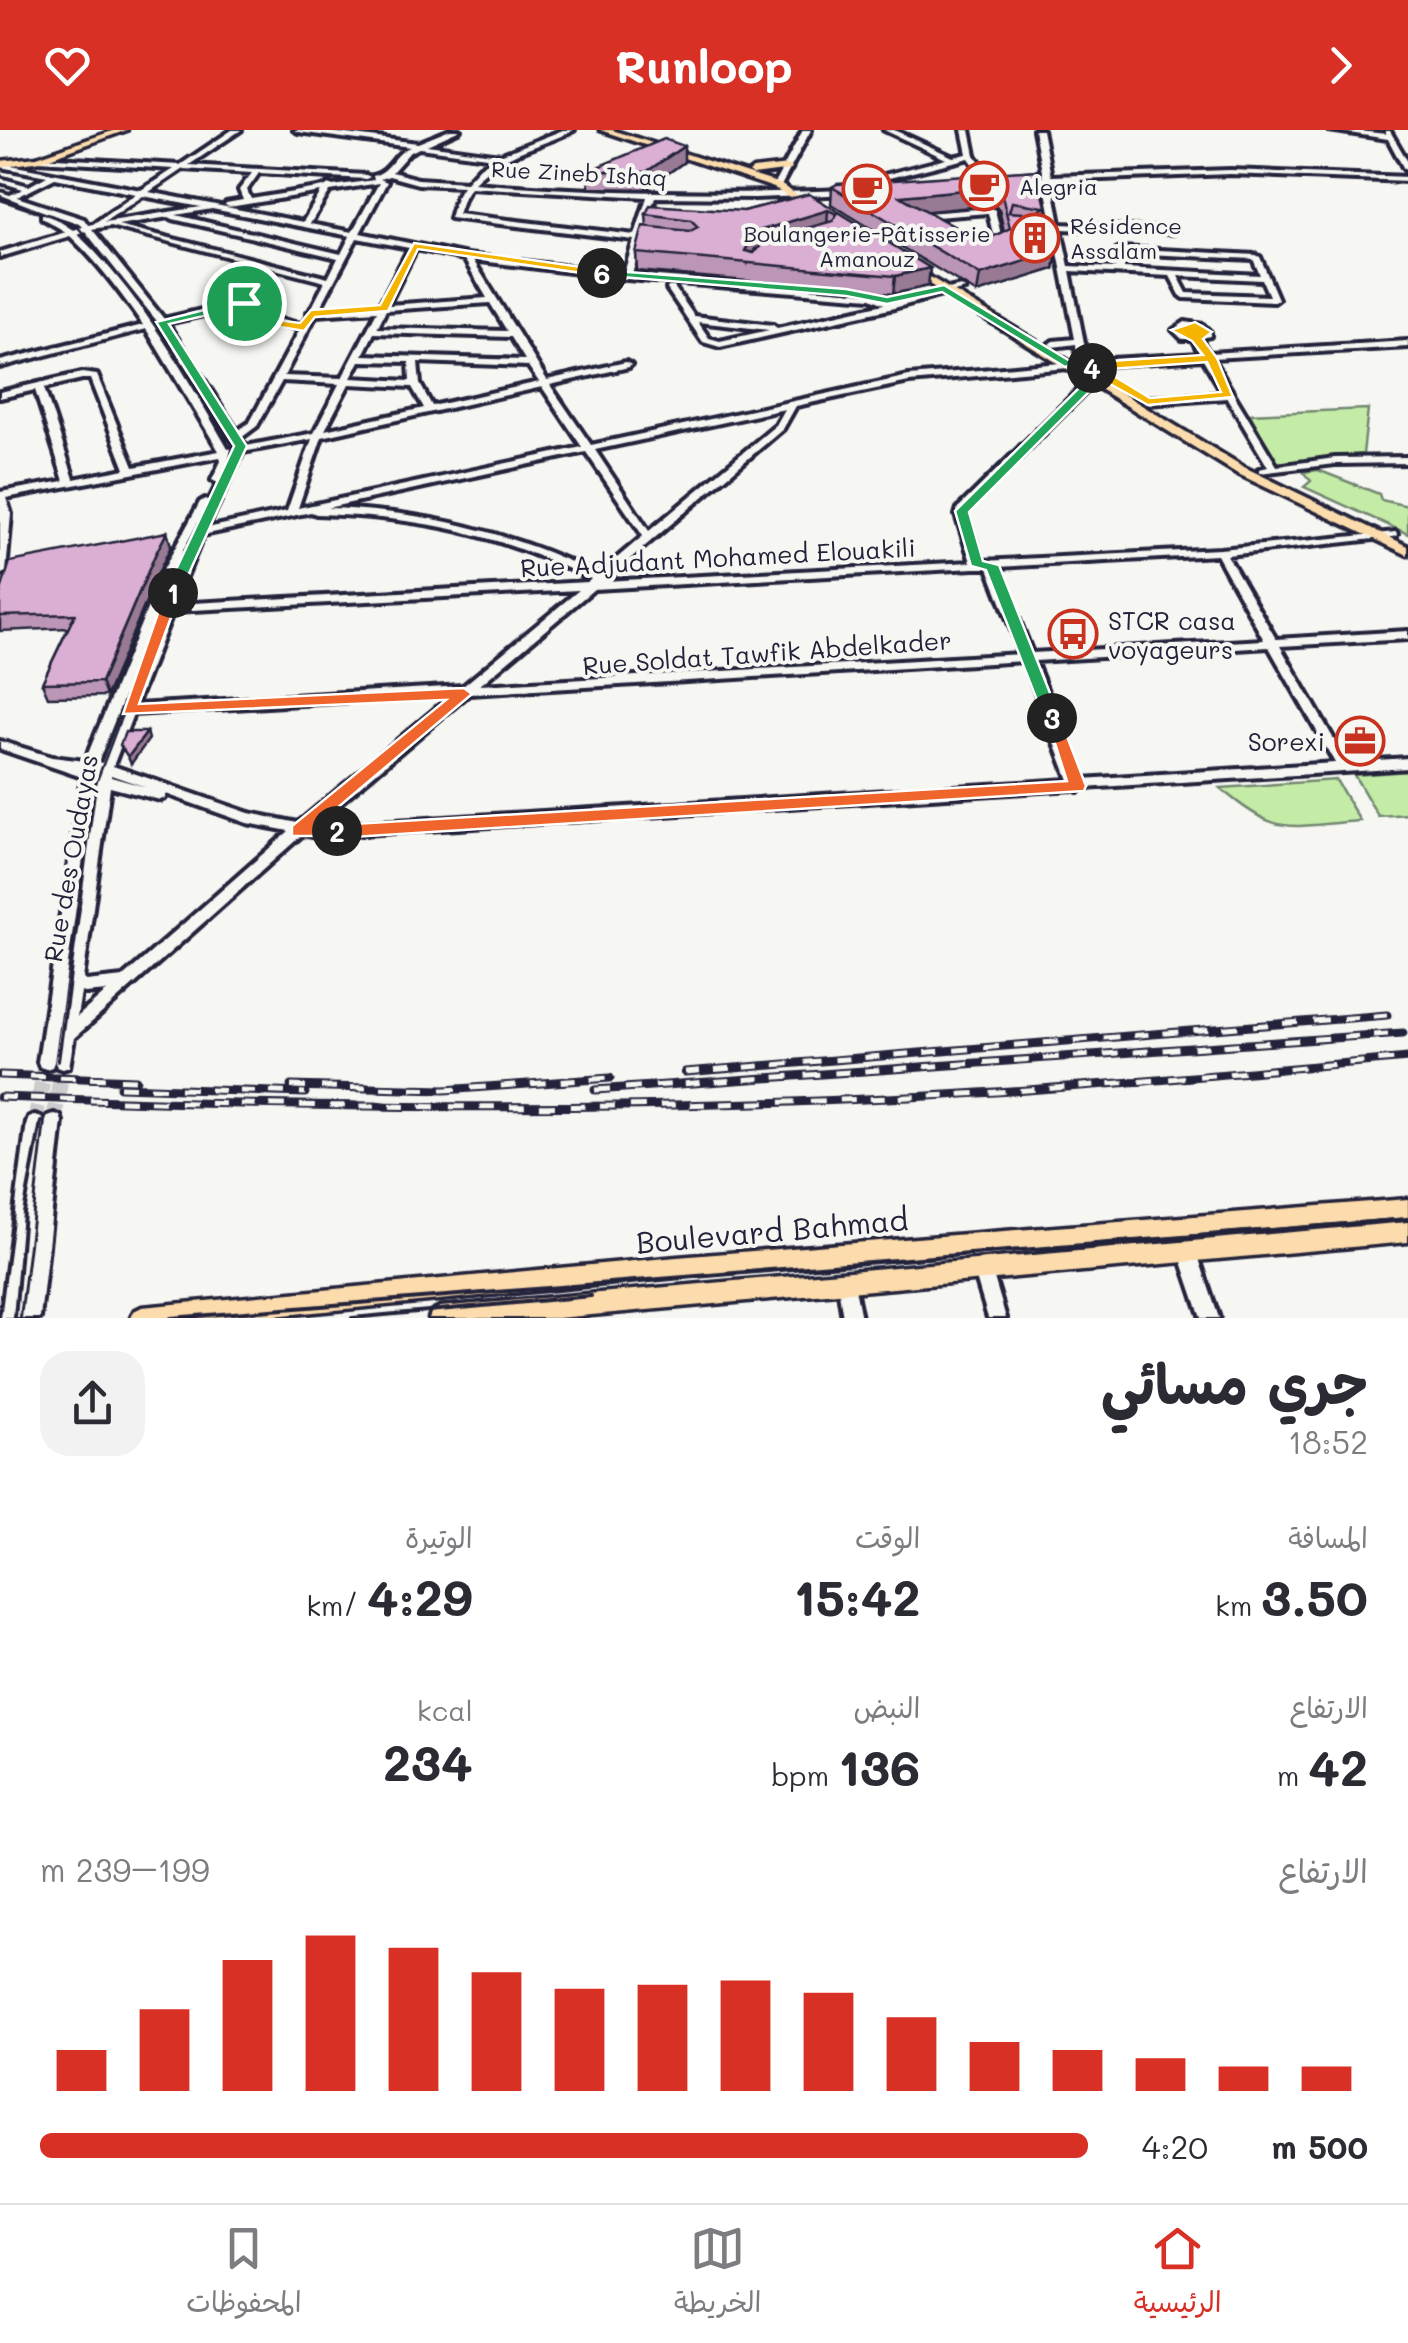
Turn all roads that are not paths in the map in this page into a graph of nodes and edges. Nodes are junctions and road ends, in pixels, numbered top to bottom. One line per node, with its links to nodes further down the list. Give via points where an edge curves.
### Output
1 (113, 130): 22 (main road)
2 (123, 130): 17 (main road)
3 (237, 130): 25 (street)
4 (298, 130): 18 (street)
5 (456, 130): 18 (street, Rue des Oudayas)
6 (570, 130): 19 (street)
7 (604, 130): 44 (main road)
8 (622, 130): 29 (main road)
9 (807, 130): 26 (street)
10 (888, 130): 11 (street)
11 (898, 130): 23 (street)
12 (950, 130): 15 (street)
13 (1038, 130): 33 (street)
14 (1333, 130): 16 (street)
15 (966, 131): 20 (street)
16 (1388, 134): 27 (street)
17 (82, 145): 21 (main road); 22 (main road)
18 (416, 146): 19 (street); 32 (street, Rue des Oudayas, via 398,156)
19 (497, 156): 40 (street)
20 (971, 156): 23 (street); 39 (street)
21 (85, 157): 22 (street, Rue Zineb Ishaq); 25 (street, Rue Zineb Ishaq)
22 (35, 158): 24 (main road); 25 (street, Rue Zineb Ishaq); 30 (street)
23 (952, 159): 37 (street)
24 (0, 162)
25 (183, 165): 28 (street, Rue Zineb Ishaq); 32 (street, Rue Zineb Ishaq); 45 (street)
26 (788, 168): 29 (main road); 44 (street)
27 (1408, 169)
28 (257, 171): 31 (street, Rue Zineb Ishaq); 51 (street, via 243,190)
29 (753, 172): 44 (main road)
30 (54, 176): 42 (street); 45 (street)
31 (336, 176): 32 (street, Rue Zineb Ishaq); 43 (street)
32 (384, 178): 40 (street, Rue Zineb Ishaq); 43 (street); 65 (street, Rue des Oudayas)
33 (1045, 179): 34 (street, via 1230,172); 36 (street); 62 (street)
34 (1408, 179)
35 (0, 180): 42 (street)
36 (1027, 180)
37 (872, 181): 52 (street); 52 (street, via 880,190)
38 (1009, 182): 39 (street)
39 (991, 183): 41 (street)
40 (468, 184): 48 (street, Rue Zineb Ishaq); 66 (street, via 452,213 458,218)
41 (972, 184)
42 (28, 188): 47 (street)
43 (328, 189): 51 (street); 57 (street)
44 (772, 189): 48 (street, Rue Zineb Ishaq); 49 (main road); 49 (street, Rue Zineb Ishaq)
45 (144, 192): 53 (street); 60 (street)
46 (0, 194): 47 (street)
47 (12, 197): 60 (street)
48 (651, 197): 55 (street)
49 (799, 199): 52 (main road); 52 (street, Rue Zineb Ishaq)
50 (0, 202): 64 (street, via 57,220)
51 (248, 202): 53 (street)
52 (825, 202)
53 (218, 207): 54 (street); 57 (street)
54 (164, 214): 58 (street); 70 (street)
55 (643, 216): 56 (street); 66 (street)
56 (662, 217)
57 (307, 223): 65 (street)
58 (107, 224): 60 (street); 73 (street)
59 (998, 225): 59 (street, via 1000,248 982,255 914,214 989,210)
60 (90, 227): 64 (street); 88 (street)
61 (1044, 227): 62 (street)
62 (1056, 227): 63 (street); 74 (street)
63 (1173, 231)
64 (73, 232): 69 (street); 89 (street)
65 (355, 233): 68 (street); 70 (street, Rue des Oudayas)
66 (637, 238): 67 (street); 77 (street)
67 (673, 242)
68 (414, 246): 71 (street); 85 (street)
69 (0, 255)
70 (341, 256): 79 (street, Rue des Oudayas)
71 (467, 257): 77 (street); 82 (street)
72 (901, 257): 80 (main road)
73 (247, 263): 79 (street); 83 (street, via 231,277)
74 (1066, 268): 75 (street); 95 (street)
75 (1120, 271): 76 (street); 78 (street, via 1120,250 1254,257)
76 (1172, 274): 78 (street); 78 (street, via 1184,296 1273,300)
77 (626, 276): 84 (street, via 746,279)
78 (1264, 278)
79 (327, 280): 86 (street, Rue des Oudayas)
80 (953, 288): 84 (street); 96 (main road); 104 (main road)
81 (671, 289): 87 (street)
82 (495, 300): 85 (street); 93 (street)
83 (244, 303): 88 (street); 90 (street, via 273,323)
84 (888, 304): 91 (street)
85 (384, 308): 86 (street); 92 (street)
86 (311, 314): 90 (street, Rue des Oudayas)
87 (694, 319): 91 (street); 91 (street, via 714,344)
88 (162, 322): 118 (street)
89 (148, 326): 102 (street); 120 (street)
90 (304, 327): 107 (street, Rue des Oudayas)
91 (785, 329)
92 (371, 330): 93 (street); 99 (street)
93 (515, 334): 103 (street)
94 (1196, 338): 100 (street)
95 (1079, 340): 96 (street); 106 (street)
96 (1054, 344): 106 (main road)
97 (1408, 344): 100 (street)
98 (0, 350): 102 (street)
99 (356, 358): 101 (street); 108 (street)
100 (1211, 358): 106 (street); 112 (street)
101 (413, 362): 103 (street); 109 (street)
102 (4, 363)
103 (531, 363): 110 (street)
104 (1070, 364): 106 (main road); 115 (street, via 920,377)
105 (626, 365): 110 (street)
106 (1093, 370): 114 (main road); 128 (main road, via 1240,470); 133 (street, via 963,508)
107 (277, 378): 108 (street); 118 (street, Rue des Oudayas, via 254,424)
108 (345, 382): 109 (street); 117 (street)
109 (415, 384): 116 (street)
110 (546, 384): 116 (street); 119 (street)
111 (38, 386): 113 (street); 123 (street, via 94,377); 124 (street)
112 (1229, 395): 114 (street); 122 (street)
113 (0, 396)
114 (1148, 402): 122 (main road)
115 (792, 404): 119 (street); 129 (street, via 780,427)
116 (430, 410): 117 (street)
117 (318, 435): 118 (street); 126 (street)
118 (236, 439): 120 (street); 127 (street, Rue des Oudayas)
119 (591, 446): 126 (street); 129 (street)
120 (224, 450): 123 (street); 127 (street, Rue des Oudayas, via 222,472)
121 (1408, 460): 122 (street)
122 (1268, 469): 128 (main road)
123 (130, 470): 124 (street)
124 (70, 482): 125 (street)
125 (0, 496): 135 (street, via 6,514)
126 (292, 511): 127 (street); 136 (street, via 446,520 526,544)
127 (186, 535): 137 (street, Rue des Oudayas); 146 (street, Rue des Oudayas)
128 (1386, 536): 130 (main road); 131 (main road); 132 (street, Rue Adjudant Mohamed Elouakili)
129 (649, 538): 136 (street)
130 (1408, 542)
131 (1408, 551)
132 (1220, 552): 133 (street, Rue Adjudant Mohamed Elouakili); 139 (street)
133 (985, 566): 136 (street, Rue Adjudant Mohamed Elouakili); 140 (street)
134 (16, 567): 135 (street)
135 (0, 570)
136 (595, 583): 137 (street, Rue Adjudant Mohamed Elouakili); 141 (street)
137 (166, 608): 142 (street, Rue des Oudayas)
138 (1408, 635): 139 (street, Rue Soldat Tawfik Abdelkader)
139 (1272, 644): 140 (street, Rue Soldat Tawfik Abdelkader); 145 (street)
140 (1030, 658): 141 (street, Rue Soldat Tawfik Abdelkader); 148 (street)
141 (464, 694): 142 (street, Rue Soldat Tawfik Abdelkader); 149 (street)
142 (128, 710): 147 (street, Rue des Oudayas)
143 (0, 745): 146 (street)
144 (1408, 763): 145 (street)
145 (1344, 768): 148 (street)
146 (88, 770): 147 (street); 152 (street, Rue des Oudayas, via 54,1062)
147 (105, 774): 149 (street); 150 (street, Rue des Oudayas)
148 (1078, 786): 149 (street)
149 (298, 831): 151 (street)
150 (74, 982): 151 (street, via 86,988); 152 (street, Rue des Oudayas)
151 (124, 983): 152 (street)
152 (66, 1036)
153 (1408, 1208): 162 (main road, Boulevard Bahmad)
154 (1408, 1232): 155 (main road)
155 (1188, 1254): 156 (main road); 166 (street)
156 (983, 1271): 157 (main road); 165 (street)
157 (846, 1280): 158 (main road); 164 (street)
158 (537, 1314): 159 (main road)
159 (486, 1316): 163 (main road)
160 (10, 1318): 161 (street, via 45,1122)
161 (32, 1318)
162 (142, 1318)
163 (440, 1318)
164 (852, 1318)
165 (997, 1318)
166 (1210, 1318)

